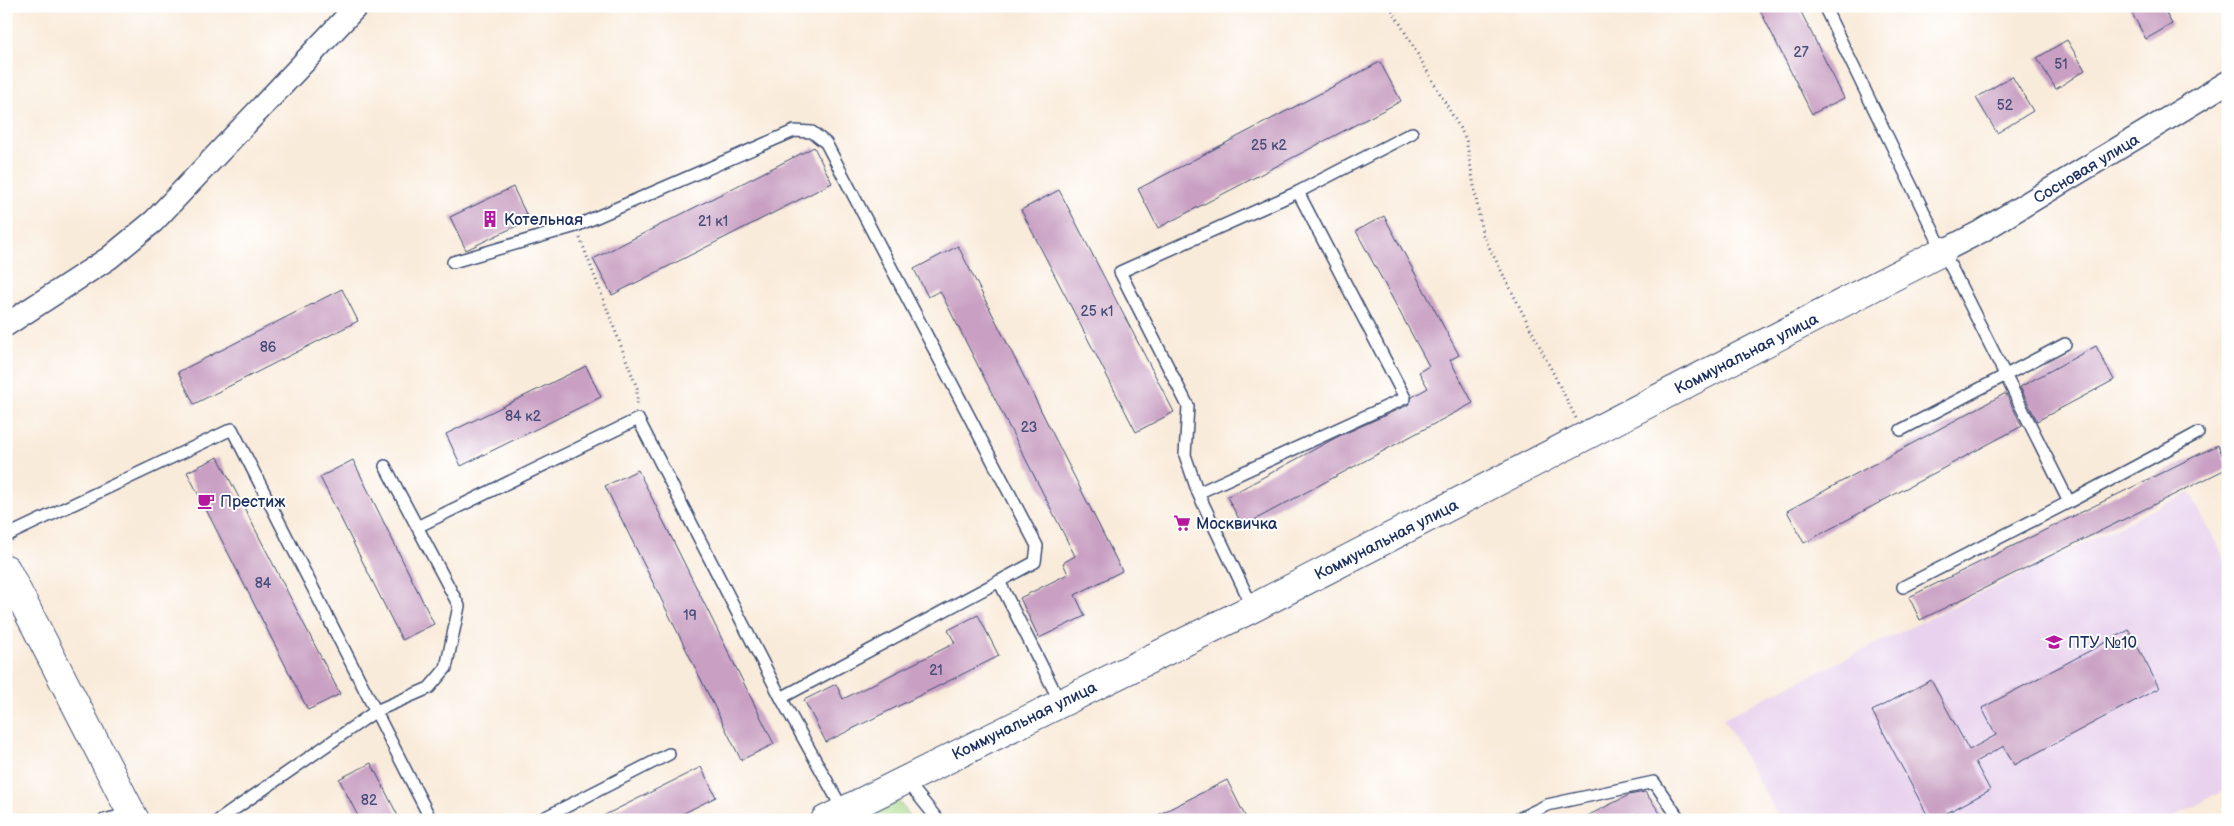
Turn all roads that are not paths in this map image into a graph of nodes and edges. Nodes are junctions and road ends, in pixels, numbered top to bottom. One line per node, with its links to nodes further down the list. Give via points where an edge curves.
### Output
1 (357, 6): 8 (street, via 154,221 109,258)
2 (1824, 6): 6 (lane)
3 (2228, 82): 6 (street, Сосновая улица, via 1980,232)
4 (1412, 134): 5 (lane)
5 (1298, 192): 14 (lane, via 1120,272 1188,406 1186,455); 14 (lane, via 1405,398)
6 (1943, 251): 10 (lane); 21 (street, Коммунальная улица)
7 (453, 262): 19 (lane, via 576,226 794,131 812,132 826,143 1037,546 1035,562)
8 (6, 326)
9 (2065, 344): 10 (lane)
10 (2005, 376): 11 (lane); 15 (lane)
11 (1901, 430)
12 (2198, 433): 15 (lane)
13 (385, 466): 16 (lane)
14 (1198, 493): 21 (lane)
15 (2069, 502): 20 (lane)
16 (417, 527): 22 (lane, via 638,419); 24 (lane, via 459,606 446,668 429,688)
17 (6, 536): 24 (lane, via 232,429)
18 (6, 569): 28 (street)
19 (1000, 581): 22 (lane); 23 (lane)
20 (1903, 587)
21 (1253, 608): 23 (street, Коммунальная улица)
22 (781, 698): 27 (lane)
23 (1060, 702): 26 (street, Коммунальная улица)
24 (376, 711): 30 (lane); 31 (lane)
25 (669, 754): 32 (lane)
26 (905, 780): 27 (street, Коммунальная улица); 33 (lane)
27 (834, 815)
28 (133, 816): 29 (lane)
29 (104, 820)
30 (219, 820)
31 (431, 820)
32 (540, 820)
33 (938, 820)
34 (1516, 820): 35 (lane, via 1547,805 1654,782)
35 (1680, 820)

